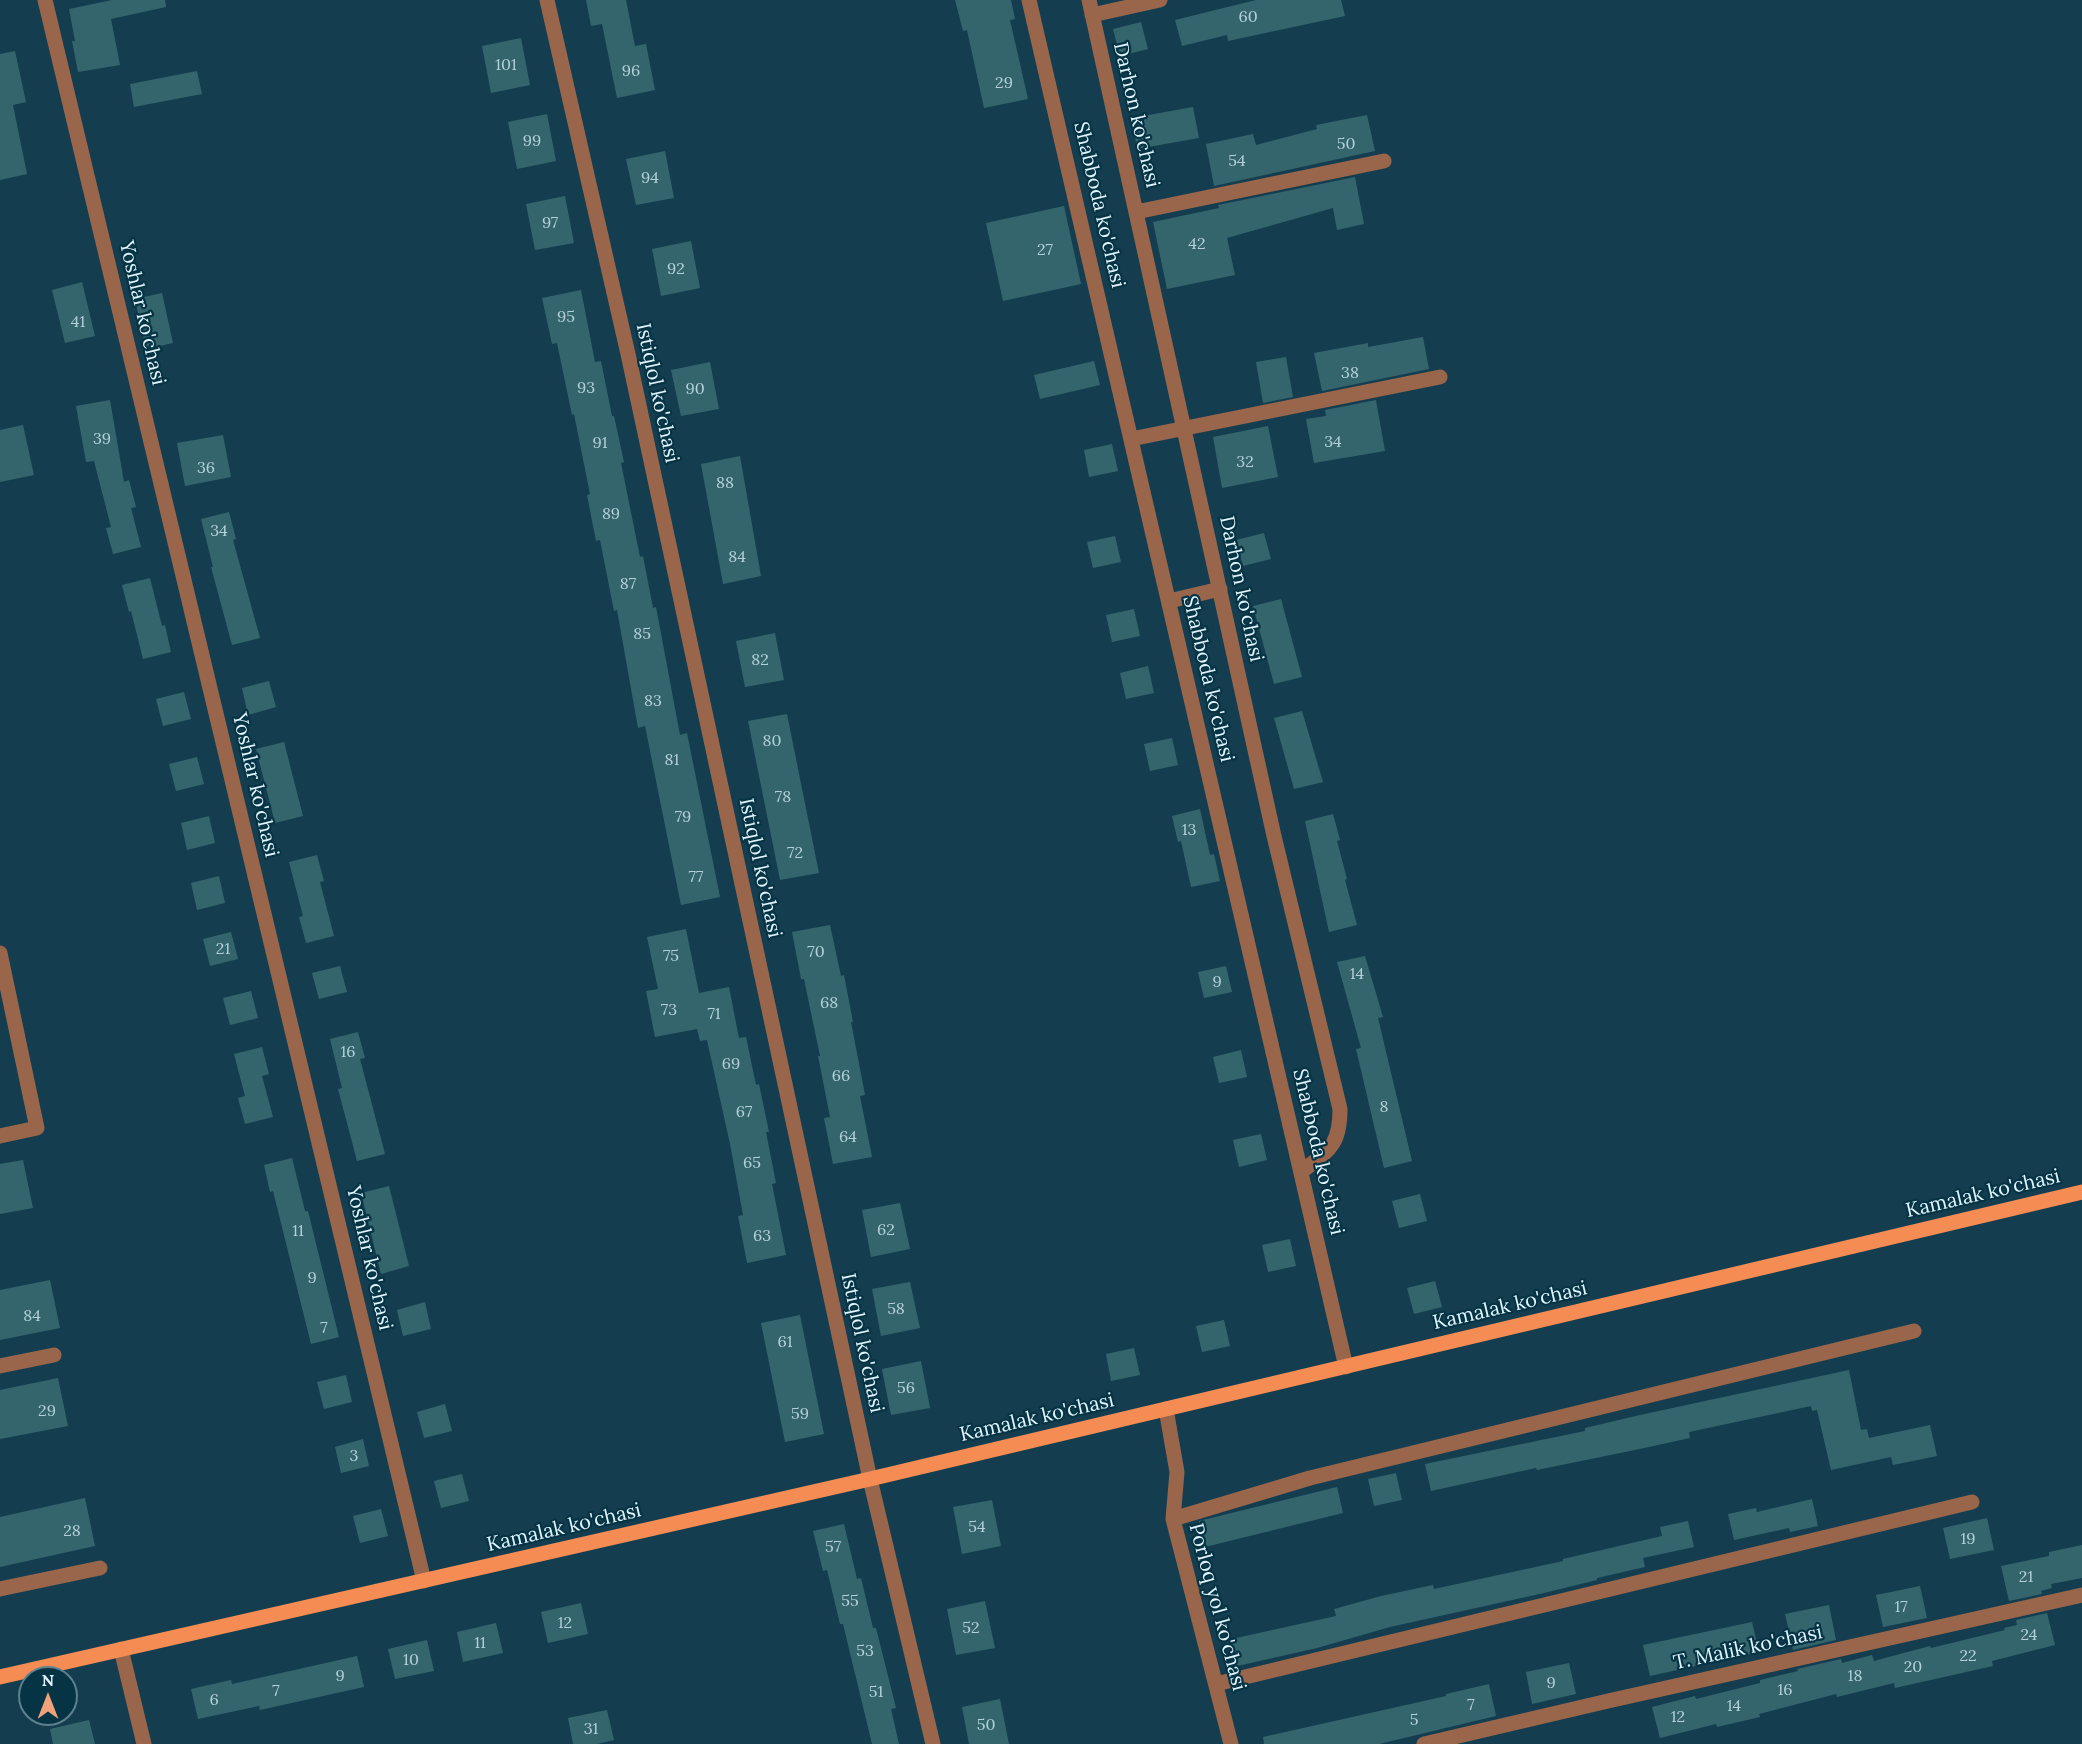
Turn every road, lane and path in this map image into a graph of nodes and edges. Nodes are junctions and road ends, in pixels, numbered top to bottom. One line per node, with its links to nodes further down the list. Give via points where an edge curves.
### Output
1 (45, 0): 26 (street, Yoshlar ko'chasi)
2 (547, 0): 22 (street, Istiqlol ko'chasi, via 628,354)
3 (1029, 0): 10 (street, Shabboda ko'chasi)
4 (1160, 0): 5 (street)
5 (1090, 8): 7 (street, Darhon ko'chasi)
6 (1384, 161): 7 (street)
7 (1136, 212): 9 (street, Darhon ko'chasi)
8 (1440, 377): 9 (street)
9 (1184, 428): 10 (street); 11 (street, Darhon ko'chasi)
10 (1131, 440): 12 (street, Shabboda ko'chasi)
11 (1220, 590): 12 (street); 15 (street, Darhon ko'chasi, via 1340,1108 1340,1131 1329,1151)
12 (1169, 601): 15 (street, Shabboda ko'chasi)
13 (0, 953): 14 (street, via 37,1128)
14 (0, 1136)
15 (1301, 1173): 20 (street, Shabboda ko'chasi)
16 (2082, 1192): 20 (main road, Kamalak ko'chasi)
17 (1914, 1331): 24 (street, via 1310,1478)
18 (54, 1355): 19 (street)
19 (0, 1366)
20 (1346, 1367): 21 (main road, Kamalak ko'chasi)
21 (1166, 1409): 22 (main road, Kamalak ko'chasi); 24 (street, Porloq yol ko'chasi, via 1177,1472)
22 (870, 1479): 26 (main road, Kamalak ko'chasi); 33 (street, Istiqlol ko'chasi)
23 (1972, 1502): 31 (street)
24 (1173, 1519): 31 (street, Porloq yol ko'chasi)
25 (100, 1568): 27 (street)
26 (424, 1581): 29 (main road, Kamalak ko'chasi)
27 (0, 1589)
28 (2082, 1595): 35 (street, T. Malik ko'chasi)
29 (121, 1649): 30 (main road, Kamalak ko'chasi); 32 (street)
30 (0, 1677)
31 (1216, 1684): 34 (street, Porloq yol ko'chasi)
32 (144, 1744)
33 (933, 1744)
34 (1231, 1744)
35 (1424, 1744)

